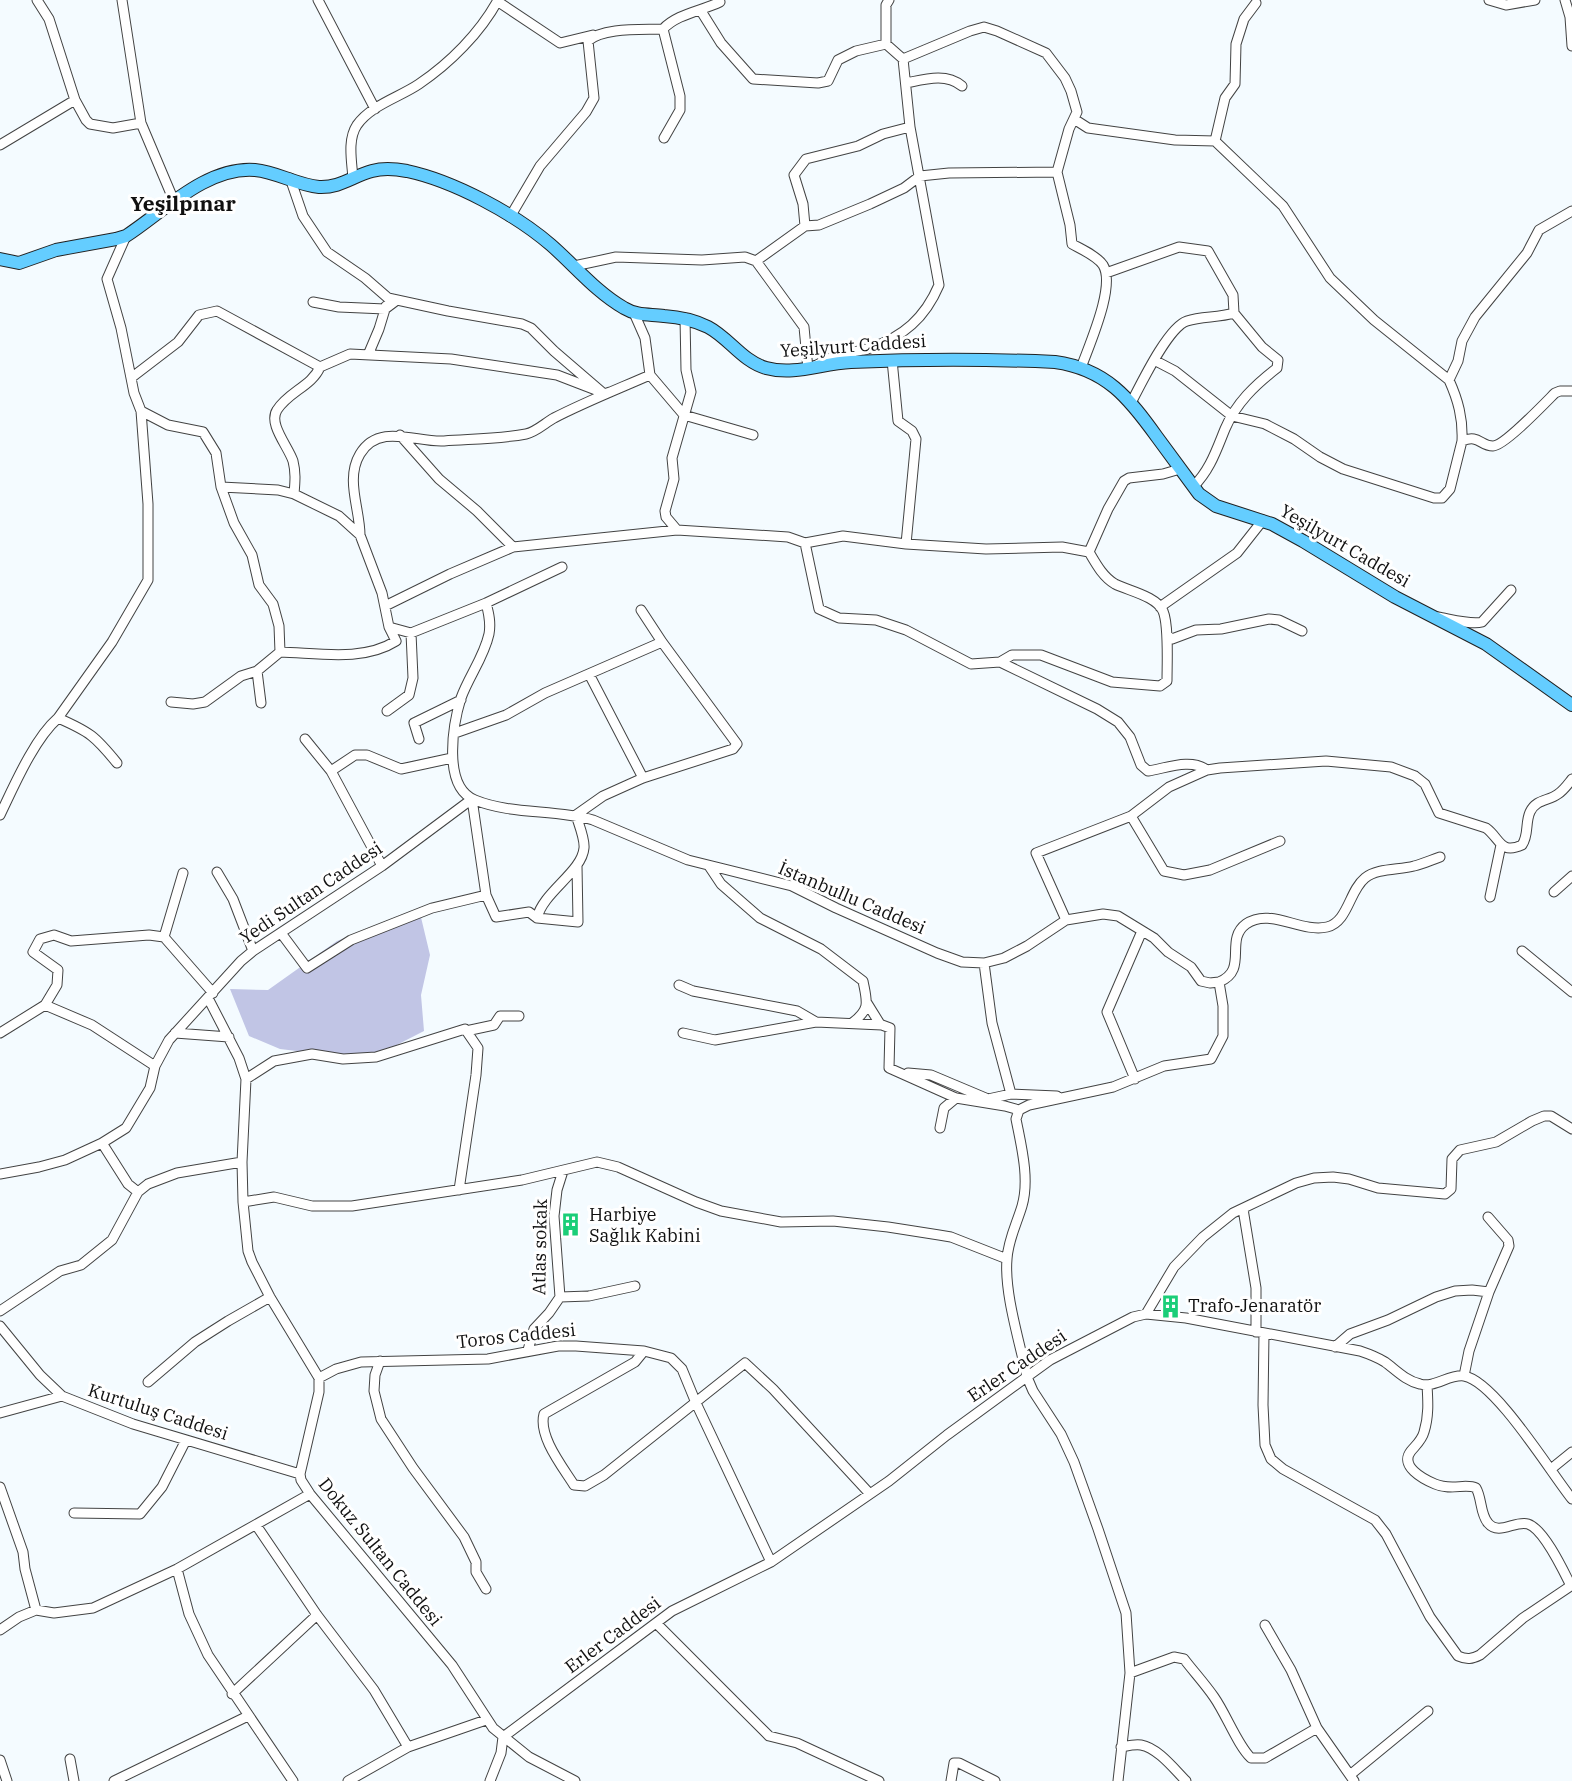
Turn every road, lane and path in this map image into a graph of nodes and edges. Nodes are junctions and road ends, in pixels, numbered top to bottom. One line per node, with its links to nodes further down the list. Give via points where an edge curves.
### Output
1 (122, 0): 22 (street)
2 (318, 0): 20 (street)
3 (889, 0): 14 (street)
4 (1489, 0): 5 (street, via 1506,6)
5 (1535, 0)
6 (1565, 0): 15 (street)
7 (41, 1): 19 (street)
8 (498, 1): 13 (street, via 560,43); 20 (street, via 462,48 419,84)
9 (1256, 1): 25 (street, via 1244,19 1236,44 1234,84 1225,98)
10 (720, 2): 11 (street)
11 (701, 11): 12 (street, via 672,20); 14 (street, via 721,43 753,79 828,81 838,60)
12 (663, 29): 13 (street); 24 (street, via 680,96 680,110)
13 (595, 35): 33 (street, via 588,40 594,98 540,166)
14 (886, 44): 16 (street)
15 (1572, 46)
16 (903, 59): 17 (street); 21 (street, via 970,31 984,27 997,31 1046,53 1071,91 1077,112)
17 (906, 83): 18 (street, via 935,78 953,79); 23 (street)
18 (962, 86)
19 (75, 100): 22 (street, via 90,124 113,128); 26 (street)
20 (375, 110): 30 (street, via 357,126 351,141)
21 (1074, 119): 25 (street, via 1088,128 1175,140); 27 (street)
22 (141, 123): 31 (street)
23 (910, 127): 28 (street); 34 (street, via 806,159 794,175)
24 (664, 138)
25 (1215, 141): 54 (street, via 1283,206 1330,278 1374,320)
26 (0, 145)
27 (1057, 172): 28 (street); 39 (street, via 1072,244 1102,262)
28 (920, 176): 34 (street, via 870,204 819,225); 51 (street, via 939,285 934,298 902,334)
29 (290, 178): 30 (main road, Yeşilyurt Caddesi, via 319,187); 31 (main road, Yeşilyurt Caddesi, via 258,170 233,172 198,185); 40 (street, via 303,216 327,252)
30 (353, 179): 33 (main road, Yeşilyurt Caddesi, via 373,170 406,171 447,183)
31 (174, 201): 35 (main road, Yeşilyurt Caddesi)
32 (1572, 211): 54 (street, via 1539,230 1527,253 1475,317)
33 (510, 217): 38 (main road, Yeşilyurt Caddesi, via 551,245)
34 (806, 226): 37 (street)
35 (126, 236): 36 (main road, Yeşilyurt Caddesi, via 56,250 19,263); 53 (street, via 107,279)
36 (0, 259)
37 (756, 261): 38 (street, via 745,257 616,257); 51 (street, via 804,327)
38 (573, 266): 43 (main road, Yeşilyurt Caddesi)
39 (1106, 273): 44 (street, via 1179,247 1208,250 1233,295); 50 (street, via 1102,312)
40 (393, 299): 42 (street); 57 (street, via 531,328)
41 (313, 302): 42 (street)
42 (385, 309): 46 (street)
43 (633, 313): 45 (main road, Yeşilyurt Caddesi); 52 (street, via 645,338)
44 (1234, 313): 48 (street, via 1184,322 1167,338); 61 (street, via 1278,364)
45 (685, 318): 51 (main road, Yeşilyurt Caddesi, via 711,329 759,366); 60 (street, via 686,370 691,392)
46 (368, 355): 49 (street, via 350,354); 57 (street, via 451,358 546,373)
47 (892, 360): 50 (main road, Yeşilyurt Caddesi, via 1039,361); 51 (main road, Yeşilyurt Caddesi); 73 (street, via 897,421 912,431 916,439)
48 (1154, 360): 58 (street); 61 (street, via 1175,371)
49 (320, 367): 53 (street, via 217,311 199,315 178,342); 68 (street, via 317,375 286,398 274,421 292,458 296,474)
50 (1081, 368): 58 (main road, Yeşilyurt Caddesi, via 1113,385)
51 (808, 369)
52 (650, 375): 55 (street); 60 (street)
53 (131, 378): 59 (street)
54 (1449, 380): 64 (street, via 1461,414)
55 (618, 389): 57 (street); 62 (street, via 529,433 436,441)
56 (1572, 391): 64 (street, via 1555,393 1496,446 1475,438)
57 (604, 394)
58 (1131, 402): 65 (main road, Yeşilyurt Caddesi)
59 (141, 411): 66 (street, via 168,425 203,432 216,453); 97 (street, via 148,504 148,580 112,642)
60 (684, 415): 63 (street); 70 (street, via 672,458 674,479 665,511)
61 (1232, 416): 64 (street, via 1265,424 1343,469 1434,498 1442,498 1450,489); 67 (street, via 1212,463)
62 (400, 435): 71 (street, via 371,442 360,453 354,470); 74 (street, via 439,479)
63 (753, 435)
64 (1462, 441)
65 (1180, 469): 67 (main road, Yeşilyurt Caddesi); 75 (street, via 1124,481)
66 (221, 487): 68 (street); 88 (street, via 234,523 252,555 259,585 273,604)
67 (1194, 488): 69 (main road, Yeşilyurt Caddesi, via 1216,506)
68 (294, 494): 71 (street, via 339,516)
69 (1263, 520): 80 (street, via 1237,553); 82 (main road, Yeşilyurt Caddesi)
70 (677, 530): 72 (street, via 788,537); 74 (street)
71 (360, 535): 79 (street)
72 (805, 543): 73 (street, via 843,536); 89 (street, via 819,609 838,618 876,620 906,630 972,664)
73 (906, 544): 75 (street, via 986,549 1062,547)
74 (513, 547): 79 (street)
75 (1089, 552): 80 (street, via 1101,572 1114,583)
76 (562, 567): 78 (street)
77 (1511, 590): 82 (street, via 1477,624)
78 (486, 603): 85 (street); 92 (street, via 488,636)
79 (385, 606): 83 (street)
80 (1160, 607): 86 (street)
81 (641, 610): 87 (street)
82 (1436, 617): 95 (main road, Yeşilyurt Caddesi, via 1495,650)
83 (389, 627): 85 (street); 88 (street, via 396,641 382,650 351,654)
84 (1302, 631): 86 (street, via 1269,619 1196,630 1179,639)
85 (411, 633): 96 (street, via 413,678 409,695)
86 (1167, 635): 89 (street, via 1167,681 1160,686 1112,682 1041,655 1012,655)
87 (662, 642): 91 (street); 105 (street, via 737,744 732,749)
88 (280, 652): 90 (street)
89 (1000, 662): 103 (street, via 1118,722 1148,771 1185,764)
90 (257, 671): 93 (street, via 241,676 205,702); 94 (street)
91 (589, 674): 98 (street, via 506,716); 105 (street)
92 (461, 700): 98 (street); 100 (street, via 414,723)
93 (171, 702)
94 (261, 703)
95 (1572, 705)
96 (387, 711)
97 (58, 718): 102 (street, via 96,737); 108 (street, via 19,776)
98 (454, 733): 101 (street)
99 (305, 739): 104 (street)
100 (419, 739)
101 (453, 758): 104 (street, via 401,769 368,755 355,755); 107 (street, via 460,787)
102 (117, 763)
103 (1207, 770): 110 (street, via 1169,787); 112 (street, via 1326,761 1404,770 1425,784 1439,813 1486,828)
104 (330, 771): 114 (street)
105 (643, 778): 109 (street, via 603,796)
106 (1572, 779): 112 (street, via 1558,794 1535,806 1522,845)
107 (472, 799): 109 (street, İstanbullu Caddesi); 114 (street, Yedi Sultan Caddesi); 121 (street)
108 (0, 815)
109 (576, 815): 115 (street, via 584,848); 116 (street, İstanbullu Caddesi)
110 (1131, 816): 111 (street, via 1164,871 1184,875 1210,870); 124 (street, via 1036,853)
111 (1280, 841)
112 (1501, 846): 122 (street)
113 (1440, 857): 131 (street, via 1368,876 1359,883 1339,920 1330,927 1305,928 1266,919 1244,925 1235,945 1234,972)
114 (382, 866): 126 (street, Yedi Sultan Caddesi)
115 (576, 866): 123 (street, via 539,907); 123 (street, via 578,922)
116 (709, 866): 130 (street, İstanbullu Caddesi, via 792,886 938,953 962,962); 135 (street, via 721,884 760,918 821,950 863,981)
117 (217, 872): 128 (street, via 233,899)
118 (183, 873): 127 (street)
119 (1572, 876): 120 (street)
120 (1554, 892)
121 (486, 895): 123 (street, via 496,917 529,912); 126 (street, via 432,908 351,940 307,968)
122 (1490, 897)
123 (537, 918)
124 (1066, 920): 125 (street, via 1103,914 1118,916); 130 (street, İstanbullu Caddesi, via 1015,953)
125 (1142, 931): 131 (street, via 1191,967 1201,981); 149 (street, via 1107,1012)
126 (281, 933): 128 (street, Yedi Sultan Caddesi)
127 (164, 938): 134 (street); 136 (street, via 148,935 71,941 54,935 39,939 33,952 58,970 57,985)
128 (253, 951): 134 (street, Yedi Sultan Caddesi)
129 (1522, 951): 133 (street)
130 (984, 963): 150 (street, via 992,1023)
131 (1219, 982): 149 (street, via 1223,1036 1211,1059 1164,1065)
132 (679, 986): 138 (street, via 797,1011)
133 (1572, 992)
134 (211, 996): 143 (street, Yedi Sultan Caddesi); 145 (street)
135 (867, 1003): 139 (street, via 863,1015); 140 (street)
136 (45, 1005): 142 (street); 146 (street, via 92,1025)
137 (519, 1016): 141 (street, via 500,1016 494,1025)
138 (816, 1022): 139 (street); 144 (street, via 715,1040)
139 (852, 1023): 140 (street)
140 (880, 1024): 147 (street, via 890,1028 889,1068)
141 (466, 1031): 148 (street, via 376,1057 343,1059 312,1054 274,1061); 160 (street, via 478,1048)
142 (0, 1033)
143 (175, 1033): 145 (street); 146 (street, Yedi Sultan Caddesi)
144 (683, 1033)
145 (229, 1036): 148 (street)
146 (155, 1066): 156 (street, Yedi Sultan Caddesi, via 150,1088 132,1120)
147 (899, 1072): 150 (street, via 931,1075 988,1099); 152 (street)
148 (246, 1079): 157 (street)
149 (1136, 1079): 151 (street)
150 (1011, 1094): 151 (street)
151 (1071, 1096): 153 (street)
152 (956, 1098): 153 (street); 154 (street, via 945,1108)
153 (1019, 1110): 165 (street, via 1016,1119 1025,1185)
154 (940, 1128)
155 (1572, 1129): 163 (street, via 1544,1116 1496,1142 1460,1150 1452,1159 1451,1189 1445,1194 1378,1188 1349,1179 1314,1178)
156 (102, 1143): 159 (street, Yedi Sultan Caddesi, via 57,1162); 161 (street, via 128,1184)
157 (242, 1162): 161 (street, via 177,1173); 162 (street)
158 (563, 1171): 160 (street); 165 (street, via 597,1162 618,1167 721,1211 782,1222 833,1221 951,1237); 169 (street, Atlas sokak, via 554,1216)
159 (0, 1174)
160 (459, 1190): 162 (street, via 352,1206 312,1206 274,1197)
161 (138, 1192): 170 (street, via 112,1240 81,1265 60,1271)
162 (243, 1202): 168 (street, via 248,1251)
163 (1243, 1209): 171 (street, via 1223,1219 1189,1251); 173 (street)
164 (1488, 1217): 167 (street, via 1509,1246)
165 (1007, 1259): 179 (street)
166 (635, 1286): 169 (street, via 589,1296)
167 (1489, 1292): 174 (street, via 1455,1291 1436,1297 1350,1334); 178 (street)
168 (270, 1297): 180 (street); 181 (street, via 195,1342)
169 (560, 1297): 175 (street, Atlas sokak, via 534,1329)
170 (0, 1311)
171 (1146, 1314): 173 (street, Erler Caddesi); 179 (street, Erler Caddesi, via 1064,1352)
172 (0, 1326): 183 (street, Kurtuluş Caddesi)
173 (1260, 1333): 174 (street, Erler Caddesi); 198 (street, via 1265,1445 1272,1459 1375,1520 1430,1617 1458,1656 1473,1659 1480,1655 1523,1618)
174 (1335, 1347): 182 (street, Erler Caddesi, via 1372,1355 1408,1379)
175 (528, 1350): 176 (street, Toros Caddesi, via 576,1346); 177 (street, Toros Caddesi, via 488,1359)
176 (644, 1352): 184 (street, Toros Caddesi, via 664,1355 677,1363); 184 (street, via 635,1362 544,1414 542,1428 574,1485 585,1486 604,1475)
177 (380, 1361): 180 (street, Toros Caddesi, via 350,1364); 199 (street, via 374,1391 381,1419 464,1537)
178 (1464, 1376): 182 (street); 188 (street, via 1496,1398)
179 (1027, 1377): 192 (street, Erler Caddesi); 205 (street, via 1061,1434 1098,1529 1126,1613)
180 (319, 1378): 189 (street, Dokuz Sultan Caddesi)
181 (148, 1382)
182 (1427, 1385): 198 (street, via 1427,1422 1423,1436 1410,1452 1410,1466 1438,1486 1476,1488 1488,1523 1495,1528 1518,1523 1534,1527 1557,1558)
183 (62, 1396): 185 (street); 186 (street, Kurtuluş Caddesi)
184 (696, 1403): 192 (street, via 736,1369 745,1363 749,1365); 196 (street, Toros Caddesi)
185 (0, 1413)
186 (186, 1440): 189 (street, Kurtuluş Caddesi); 194 (street, via 155,1499 140,1514)
187 (1572, 1452): 188 (street)
188 (1551, 1469): 193 (street)
189 (300, 1474): 191 (street, Dokuz Sultan Caddesi)
190 (0, 1487): 200 (street, via 23,1552)
191 (310, 1494): 195 (street); 209 (street, Dokuz Sultan Caddesi, via 452,1665)
192 (870, 1494): 196 (street, Erler Caddesi)
193 (1572, 1499)
194 (74, 1513)
195 (256, 1525): 197 (street); 201 (street)
196 (771, 1562): 202 (street, Erler Caddesi, via 681,1605)
197 (177, 1569): 200 (street, via 93,1608 54,1613); 206 (street, via 189,1614)
198 (1571, 1586)
199 (486, 1589)
200 (36, 1610): 204 (street)
201 (317, 1615): 206 (street); 213 (street, via 374,1690)
202 (656, 1623): 211 (street, Erler Caddesi); 224 (street, via 769,1736 797,1743)
203 (1265, 1625): 210 (street)
204 (0, 1630)
205 (1130, 1673): 210 (street, via 1174,1657 1184,1659 1214,1697 1251,1758 1265,1758); 212 (street)
206 (232, 1694): 208 (street)
207 (1428, 1711): 216 (street)
208 (248, 1716): 219 (street); 220 (street)
209 (486, 1720): 211 (street, Dokuz Sultan Caddesi); 213 (street)
210 (1317, 1728): 216 (street)
211 (503, 1737): 222 (street); 223 (street, Dokuz Sultan Caddesi, via 529,1757)
212 (1121, 1746): 227 (street); 228 (street, via 1139,1745 1156,1752)
213 (408, 1747): 221 (street)
214 (70, 1759): 218 (street)
215 (0, 1760): 217 (street)
216 (1352, 1778)
217 (7, 1781)
218 (74, 1781)
219 (114, 1781)
220 (294, 1781)
221 (348, 1781)
222 (490, 1781)
223 (575, 1781)
224 (879, 1781)
225 (951, 1781): 226 (street, via 954,1763 959,1763)
226 (995, 1781)
227 (1118, 1781)
228 (1186, 1781)

